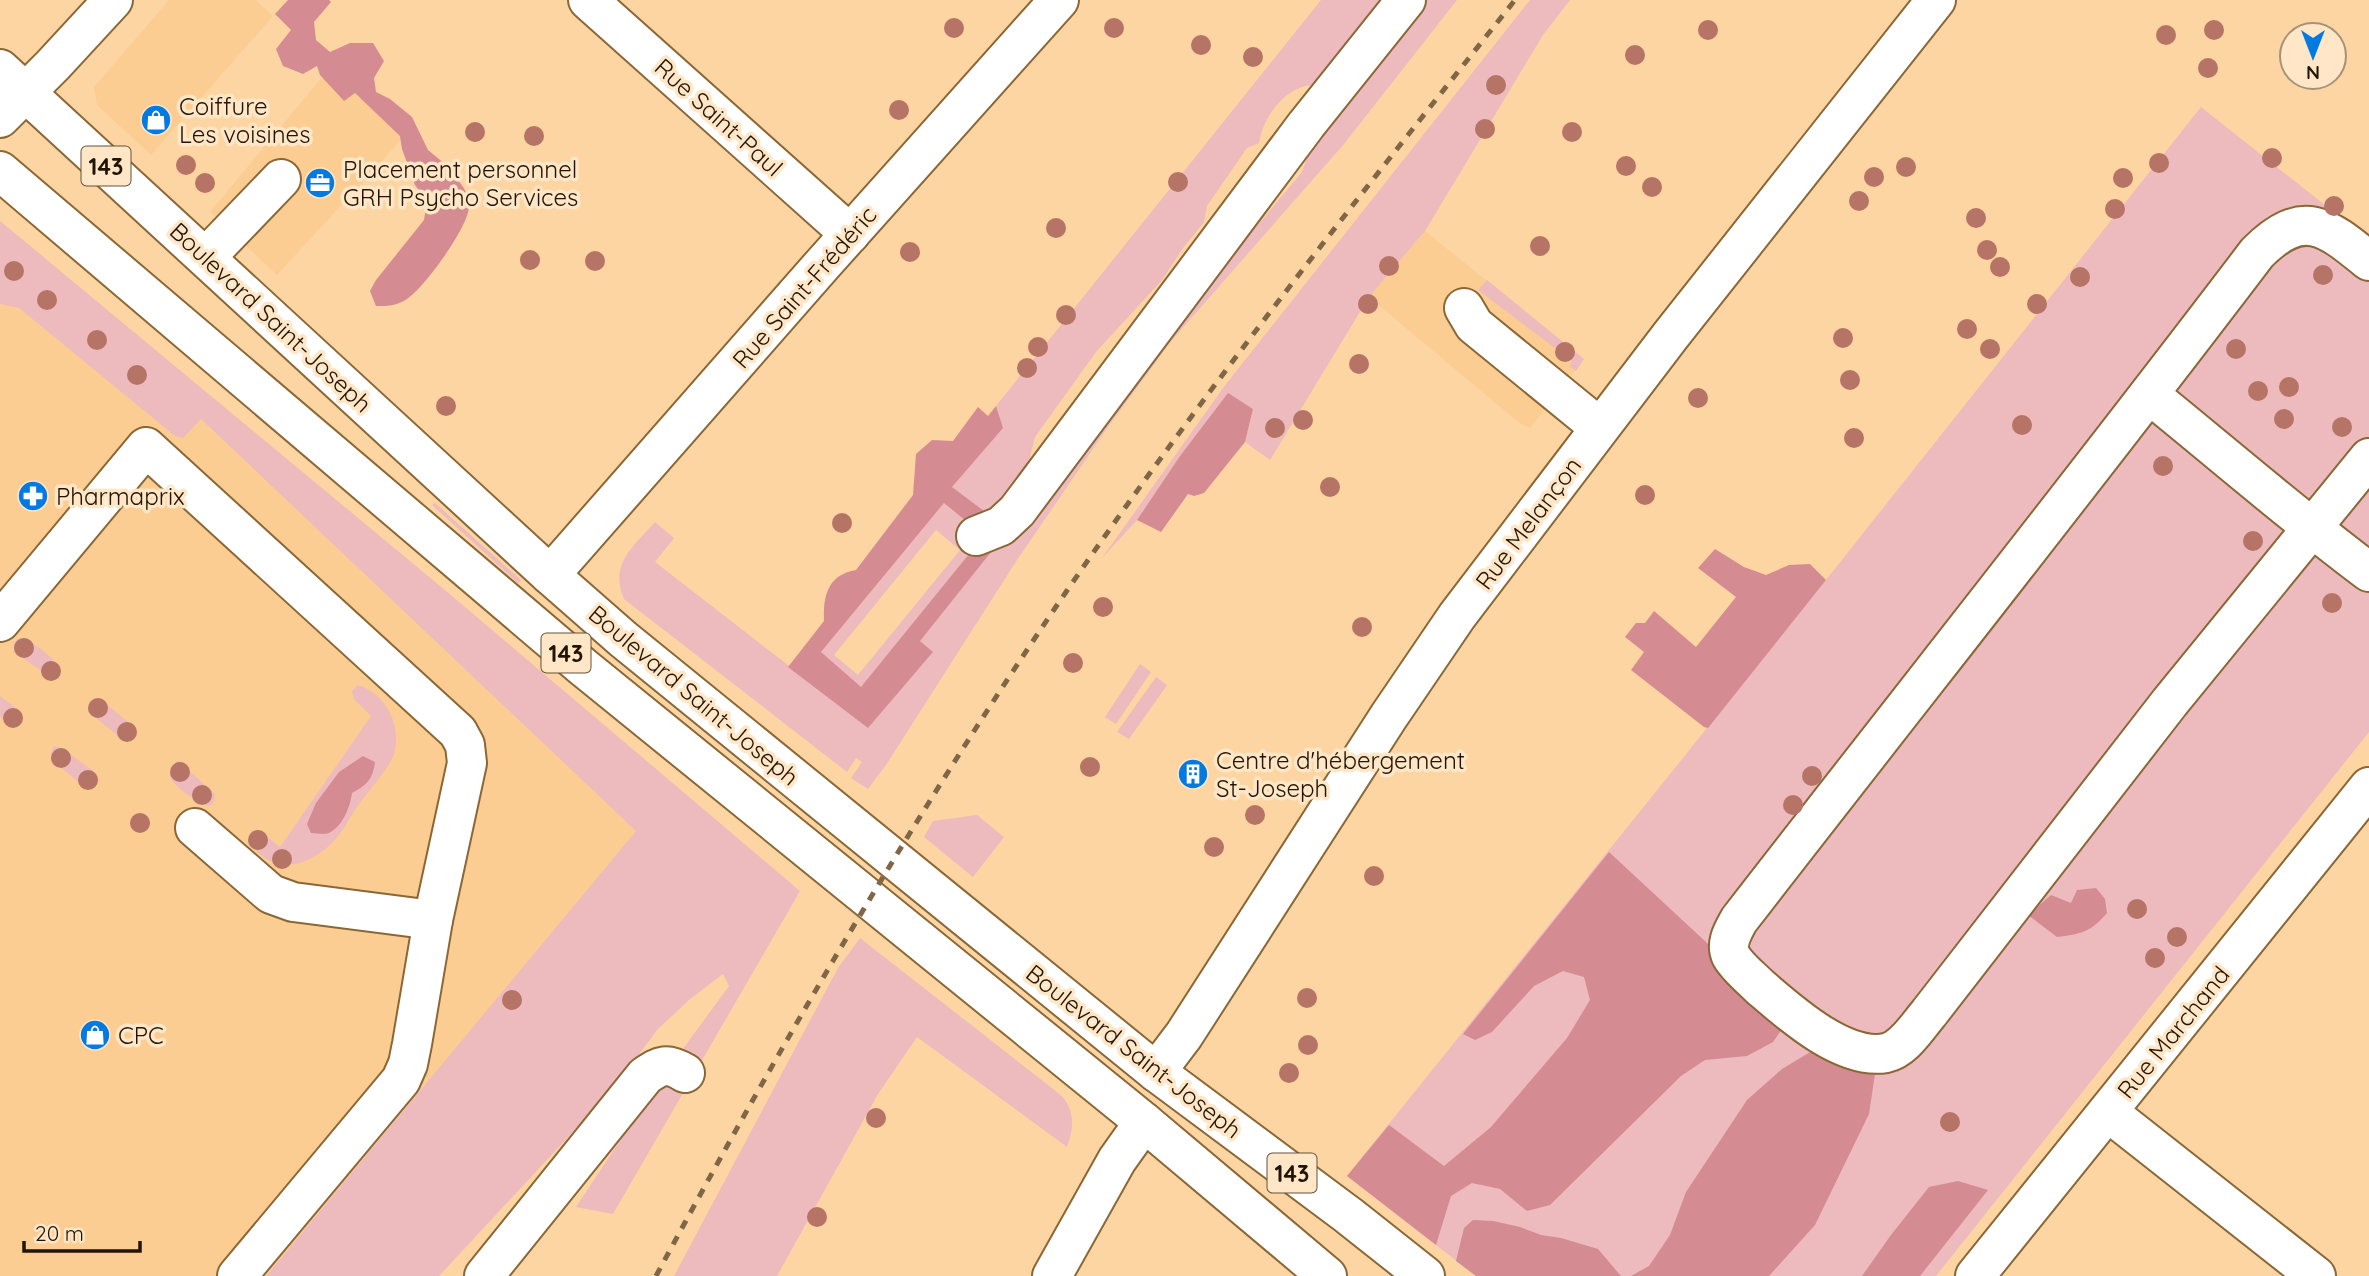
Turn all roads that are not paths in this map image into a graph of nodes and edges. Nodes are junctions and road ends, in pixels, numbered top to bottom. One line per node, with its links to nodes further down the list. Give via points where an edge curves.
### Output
1 (113, 0): 6 (street)
2 (588, 0): 9 (street, Rue Saint-Paul)
3 (1059, 0): 9 (street, Rue Saint-Frédéric)
4 (1406, 0): 17 (street, via 1306,125 1017,511 1001,526)
5 (1936, 0): 14 (street, Rue Melançon)
6 (9, 93): 10 (street, Boulevard Saint-Joseph / 143)
7 (0, 171): 27 (street, Boulevard Saint-Joseph / 143, via 563,651)
8 (281, 179): 10 (street)
9 (850, 234): 19 (street, Rue Saint-Frédéric)
10 (206, 257): 19 (street, Boulevard Saint-Joseph / 143)
11 (2369, 261): 13 (street, via 2340,237 2314,226 2281,232 2257,253)
12 (1464, 308): 14 (street, via 1474,325)
13 (2150, 395): 16 (street); 16 (street, via 1739,920 1730,937 1730,955 1790,1013 1819,1035 1864,1051 1887,1053 1908,1038 2170,702)
14 (1600, 427): 24 (street, Rue Melançon, via 1438,642)
15 (2369, 458): 16 (street)
16 (2312, 529): 18 (street)
17 (976, 536)
18 (2369, 572)
19 (550, 575): 24 (street, Boulevard Saint-Joseph / 143)
20 (0, 622): 23 (street, via 146,447 458,732 467,763)
21 (2369, 786): 26 (street, Rue Marchand)
22 (195, 828): 23 (street, via 271,894 293,902)
23 (433, 920): 28 (street, via 412,1044 401,1080)
24 (1156, 1072): 32 (street, Boulevard Saint-Joseph / 143)
25 (685, 1073): 29 (street, via 674,1066 659,1066 645,1076)
26 (2108, 1112): 33 (street, Rue Marchand); 34 (street)
27 (1144, 1122): 30 (street, via 1116,1160); 31 (street, Boulevard Saint-Joseph / 143)
28 (237, 1276)
29 (484, 1276)
30 (1052, 1276)
31 (1327, 1276)
32 (1425, 1276)
33 (1975, 1276)
34 (2316, 1276)

